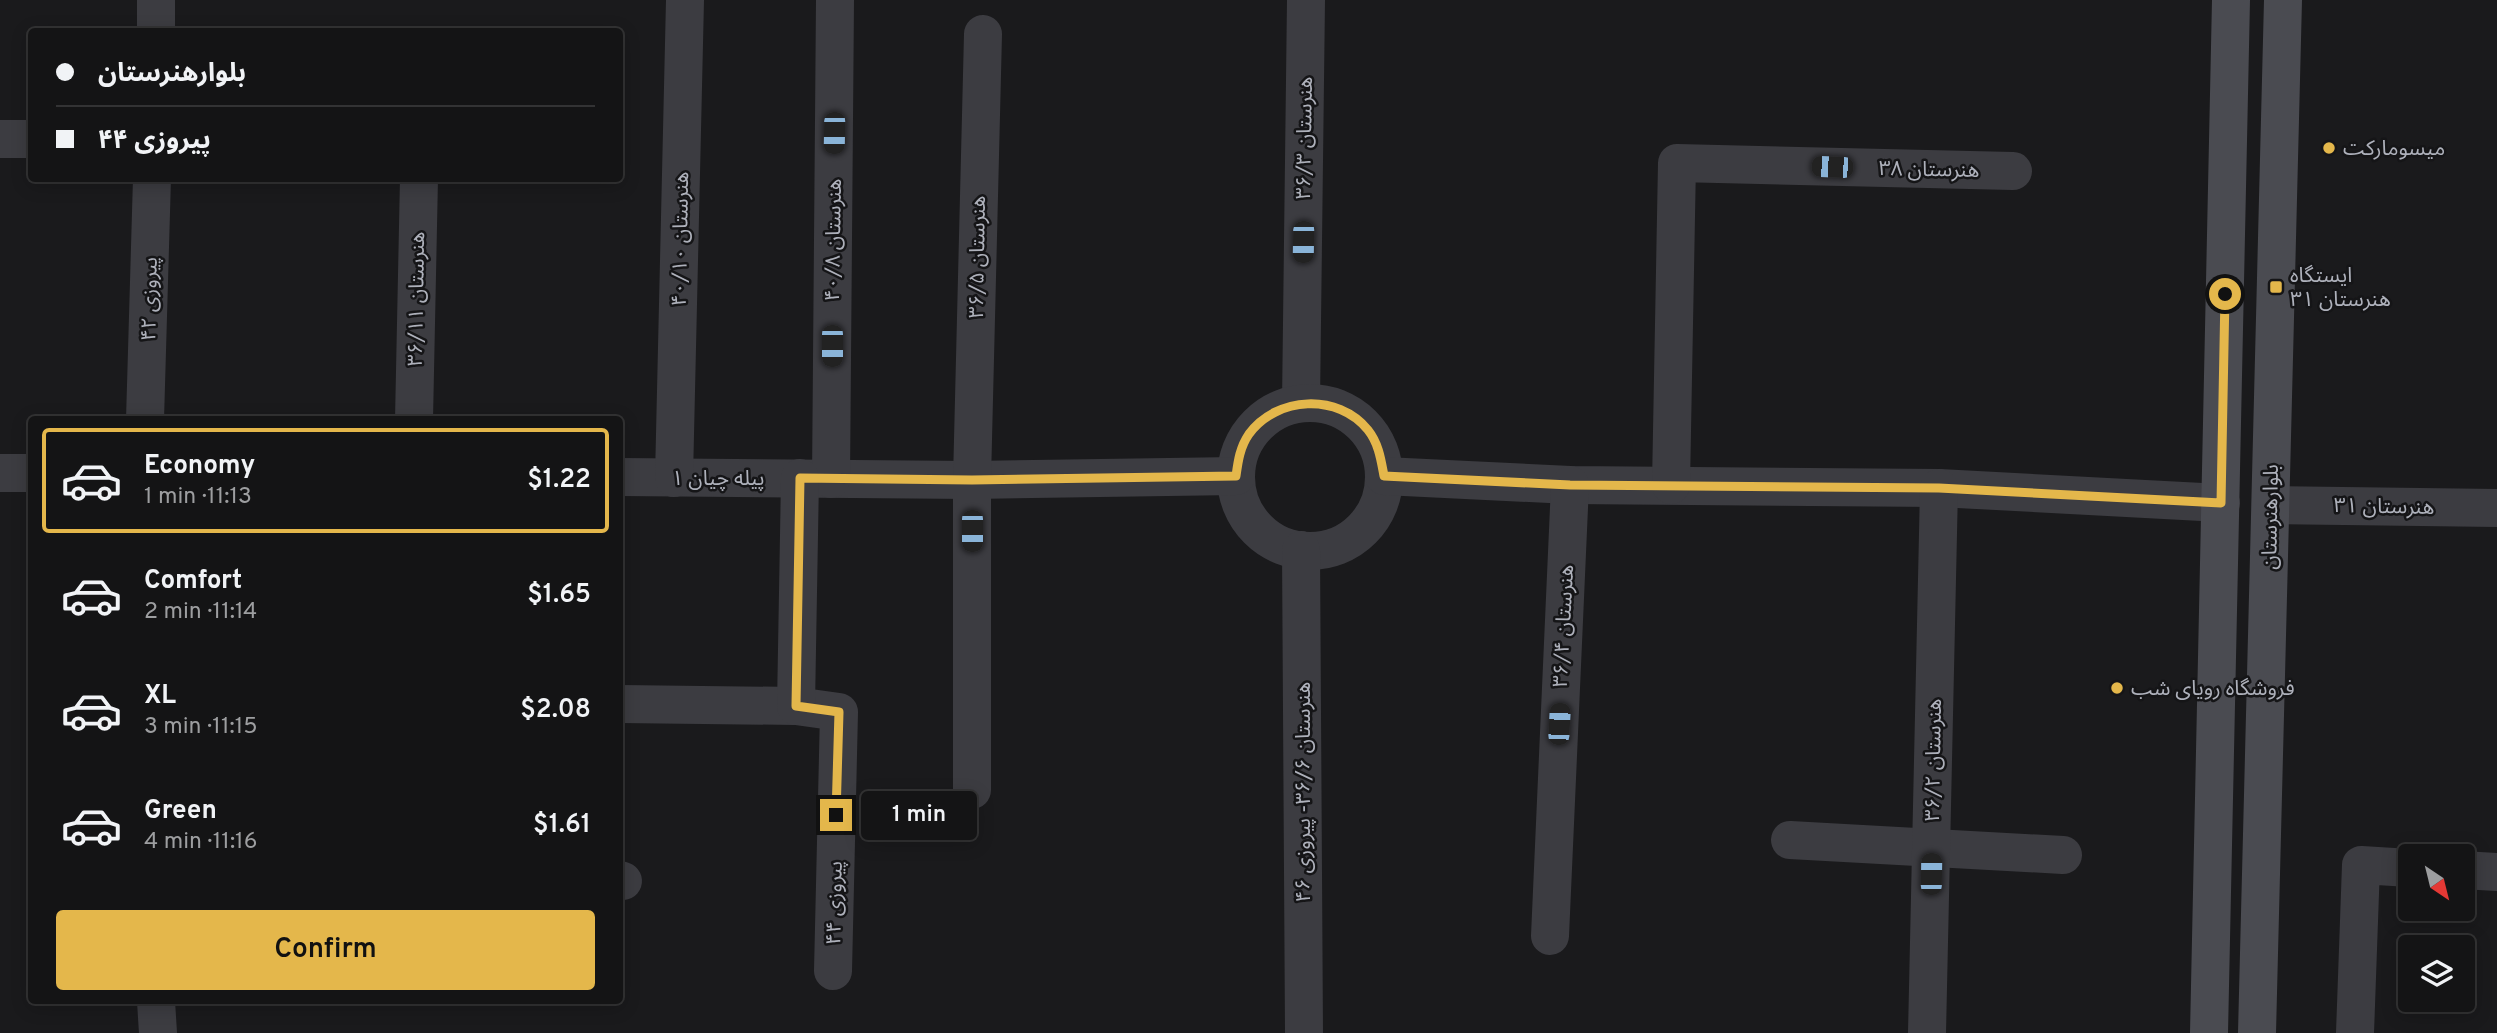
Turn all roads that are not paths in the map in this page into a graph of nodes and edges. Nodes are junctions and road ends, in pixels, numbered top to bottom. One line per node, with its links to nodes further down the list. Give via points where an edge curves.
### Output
1 (156, 0): 7 (street)
2 (685, 0): 22 (street, هنرستان ۴۰/۱۰)
3 (835, 0): 23 (street, هنرستان ۴۰/۸)
4 (1306, 0): 14 (street, هنرستان ۳۶/۳)
5 (2231, 0): 28 (main road)
6 (2283, 0): 29 (main road, بلوارهنرستان)
7 (156, 28)
8 (982, 34): 24 (street, هنرستان ۳۶/۵)
9 (0, 139): 10 (street)
10 (28, 139)
11 (2013, 171): 26 (street, هنرستان ۳۸, via 1677,163)
12 (152, 182): 15 (street, پیروزی ۴۲)
13 (419, 182): 16 (street, هنرستان ۳۶/۱۱)
14 (1301, 403): 19 (street, via 1262,419 1239,454); 20 (street, via 1326,404 1350,414 1368,430 1380,452)
15 (145, 416)
16 (414, 416)
17 (0, 473): 18 (street)
18 (28, 473)
19 (1236, 476): 24 (street, پیله چیان ۱); 31 (street, via 1238,497 1261,533)
20 (1384, 476): 25 (street); 31 (street, via 1380,501 1368,523 1349,540 1326,549)
21 (623, 477): 22 (street, پیله چیان ۱)
22 (674, 478): 23 (street, پیله چیان ۱)
23 (816, 479): 24 (street, پیله چیان ۱); 33 (street, هنرستان ۴۰/۸)
24 (972, 480): 34 (street, هنرستان ۳۶/۵)
25 (1570, 485): 26 (street); 41 (street, هنرستان ۳۶/۴)
26 (1671, 485): 27 (street)
27 (1939, 488): 28 (street); 36 (street, هنرستان ۳۶/۲)
28 (2221, 503): 47 (main road)
29 (2271, 505): 30 (street, هنرستان ۳۱); 48 (main road, بلوارهنرستان)
30 (2497, 508)
31 (1301, 550): 45 (street, هنرستان ۳۶/۶- پیروزی ۴۶)
32 (623, 704): 33 (street)
33 (796, 706): 42 (street, پیروزی ۴۴, via 839,712)
34 (972, 790)
35 (1790, 839): 36 (street)
36 (1931, 848): 37 (street); 46 (street, هنرستان ۳۶/۲)
37 (2063, 855)
38 (2398, 867): 49 (street, via 2361,865)
39 (2475, 871): 40 (street)
40 (2497, 872)
41 (1550, 936)
42 (833, 971)
43 (156, 1004): 44 (street)
44 (158, 1033)
45 (1304, 1033)
46 (1927, 1033)
47 (2209, 1033)
48 (2257, 1033)
49 (2355, 1033)

